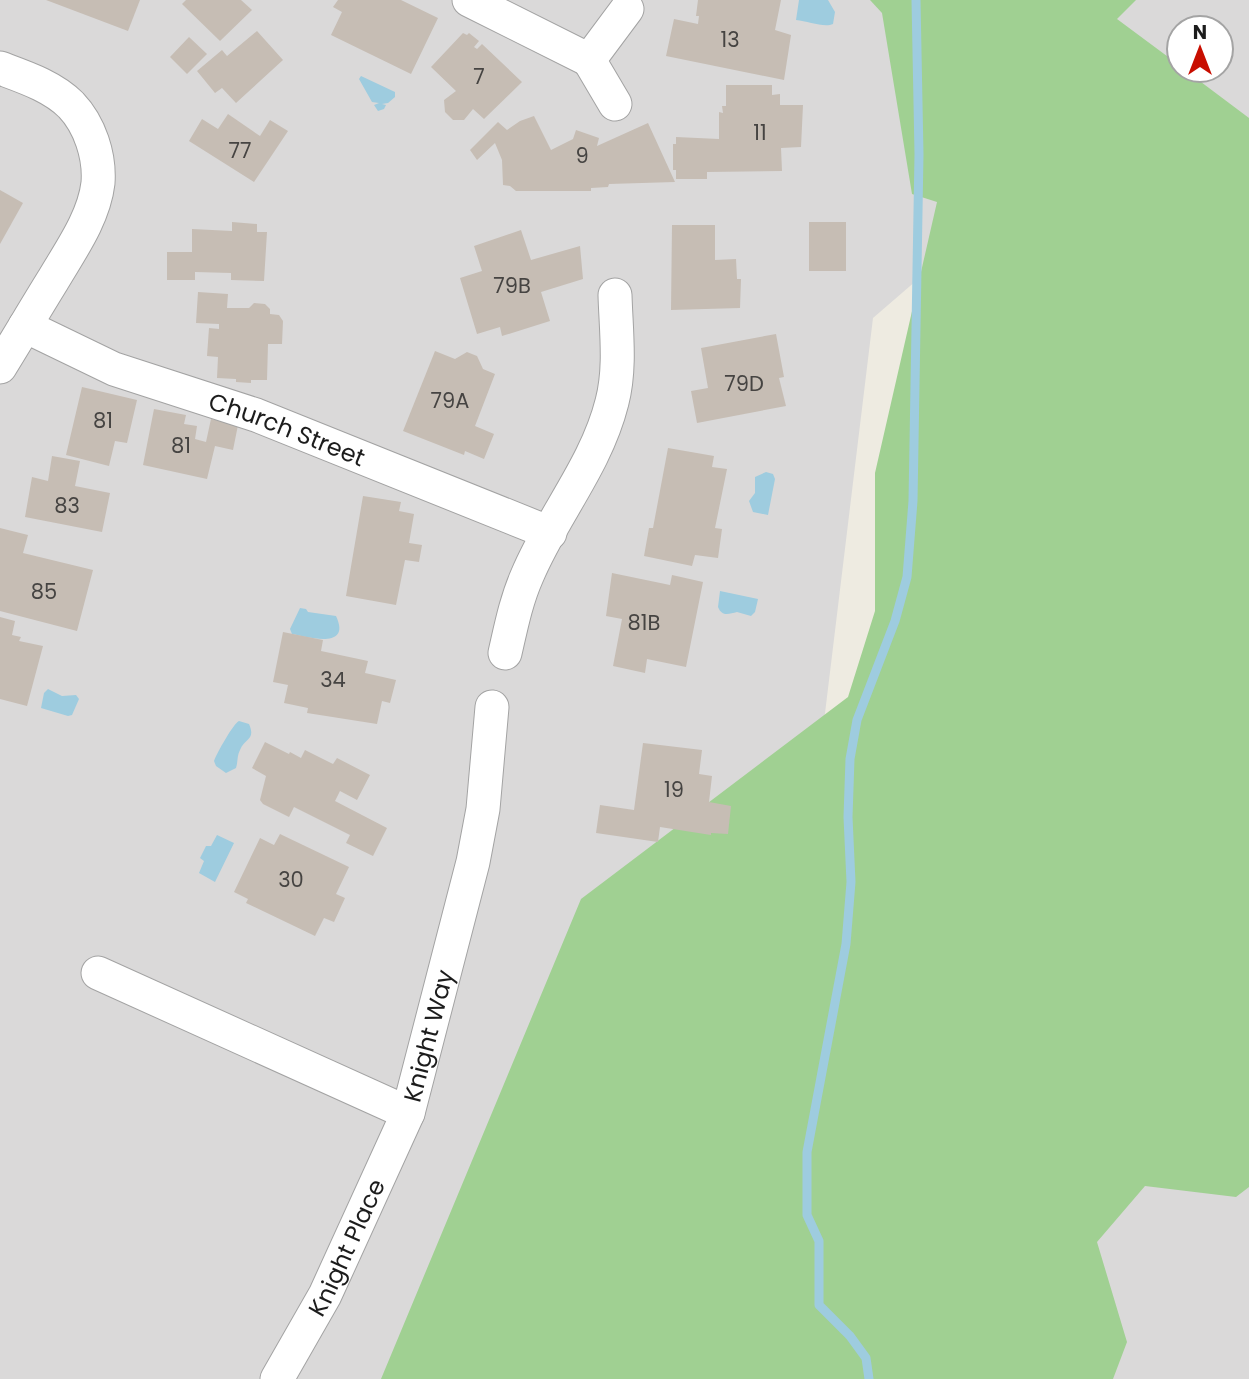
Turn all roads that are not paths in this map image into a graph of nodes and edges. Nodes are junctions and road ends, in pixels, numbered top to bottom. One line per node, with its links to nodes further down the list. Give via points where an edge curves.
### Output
1 (468, 0): 3 (street)
2 (627, 9): 3 (street)
3 (589, 60): 5 (street)
4 (0, 68): 7 (street, via 46,87 71,104 88,129 97,156 97,185 88,218)
5 (615, 104)
6 (615, 295): 9 (street, via 618,359 613,400 599,443)
7 (25, 326): 8 (street); 9 (street, Church Street, via 114,369 256,415)
8 (0, 367)
9 (550, 533): 10 (street, via 528,573)
10 (505, 653)
11 (492, 707): 13 (street, Knight Way, via 485,797 473,862)
12 (97, 973): 13 (street, Knight Way)
13 (408, 1113): 14 (street, Knight Place, via 325,1295)
14 (277, 1379)

